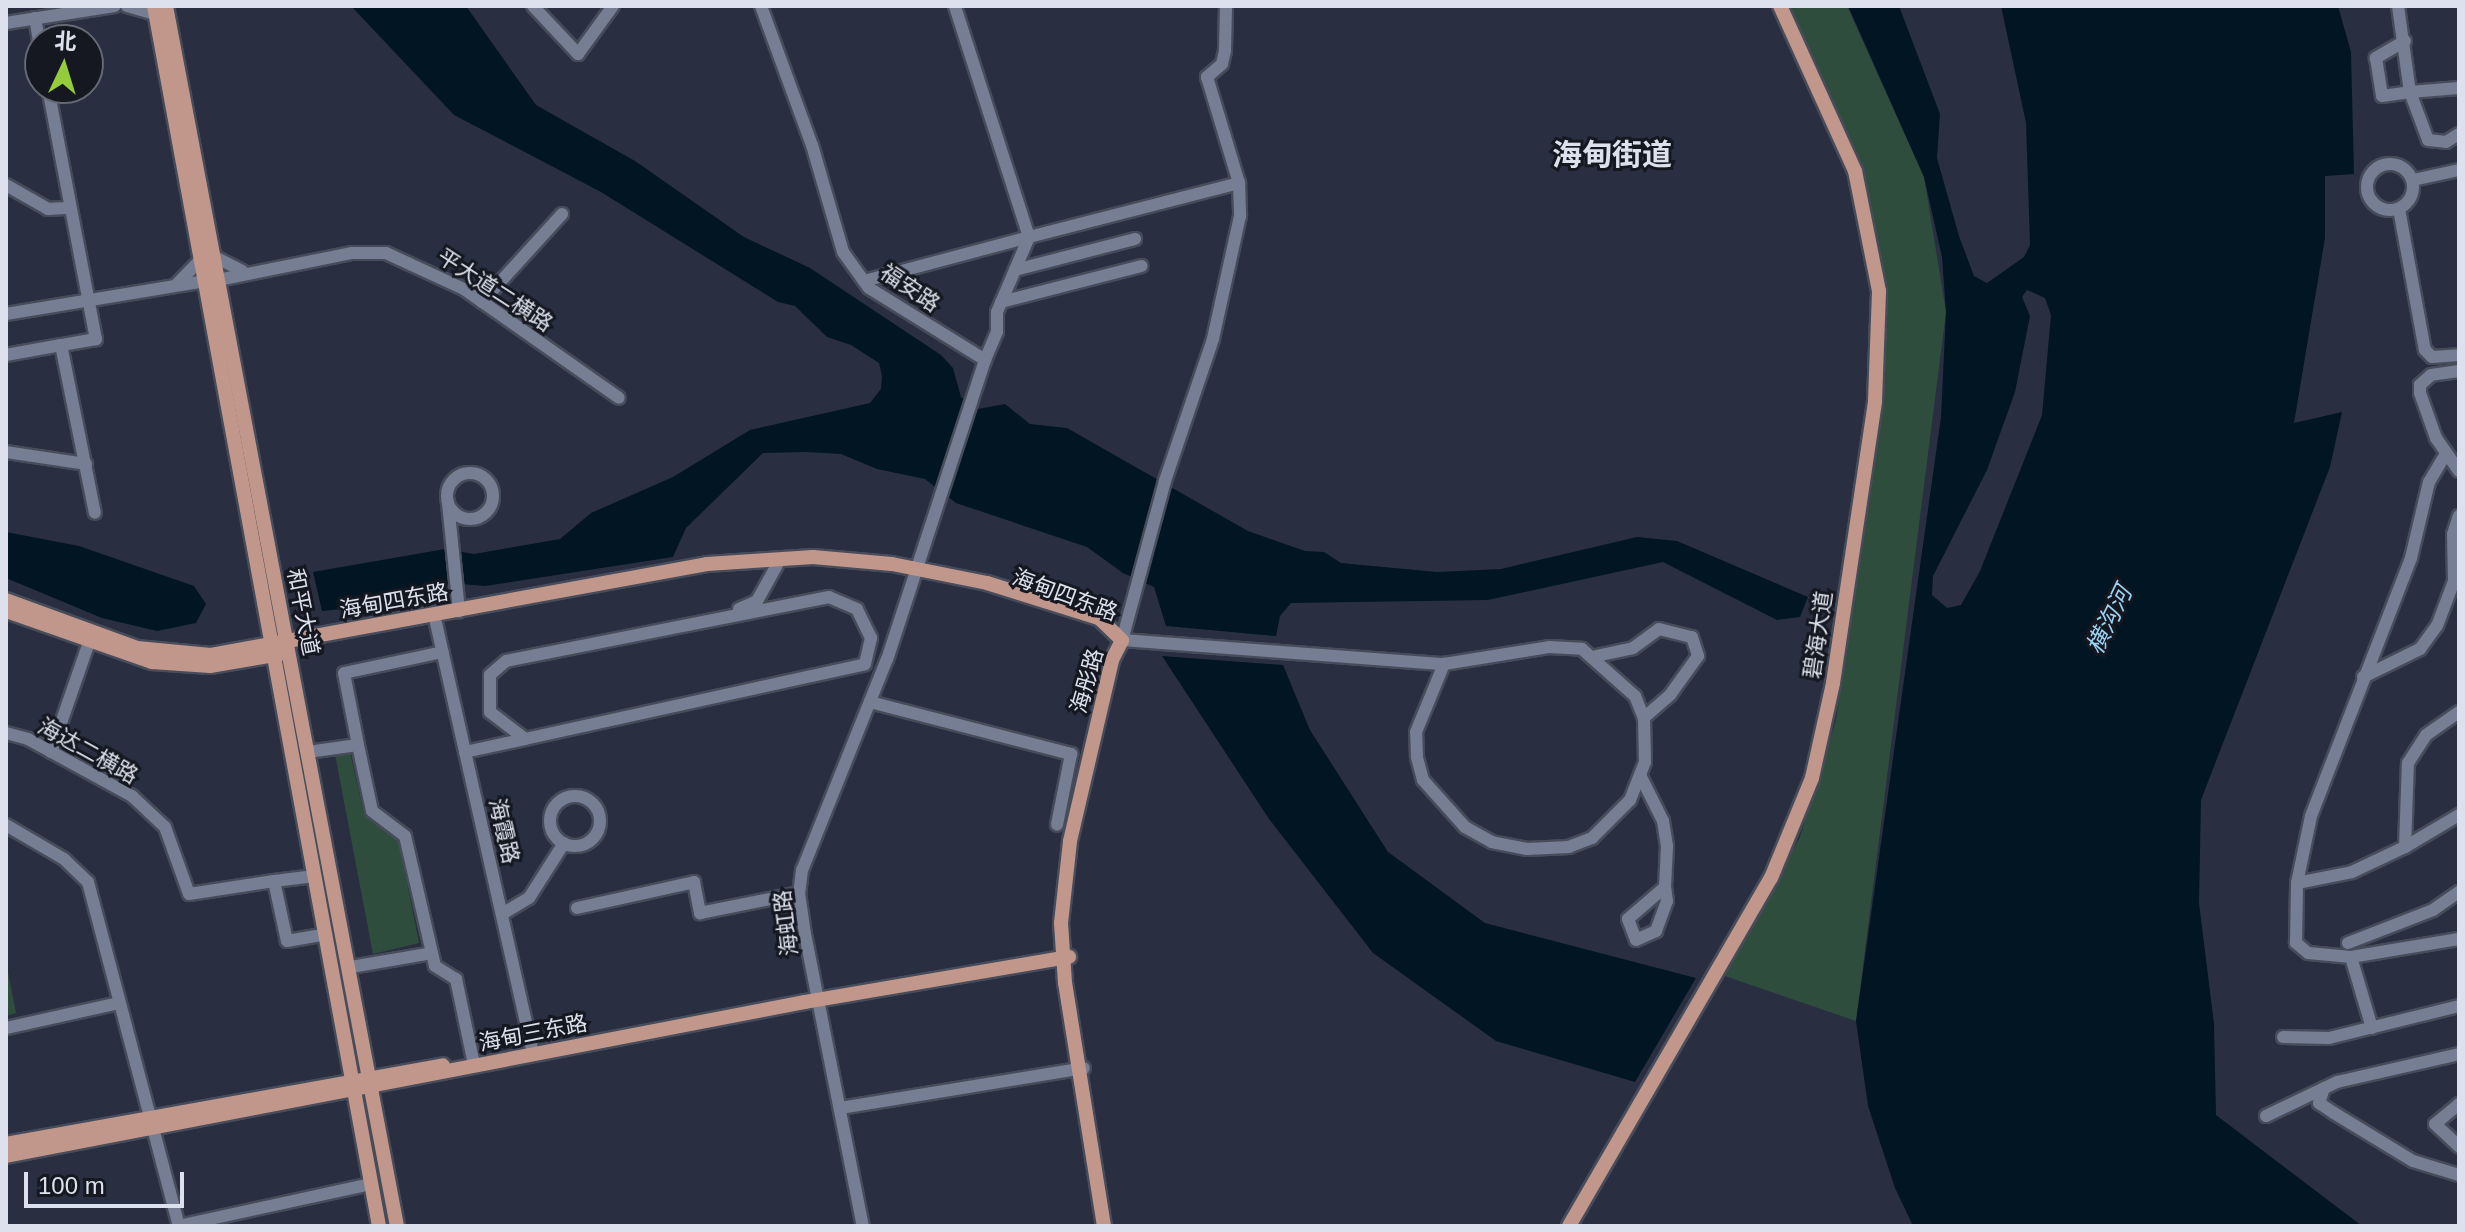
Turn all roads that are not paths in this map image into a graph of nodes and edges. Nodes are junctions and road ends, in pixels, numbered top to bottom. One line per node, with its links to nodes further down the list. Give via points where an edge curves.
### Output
1 (115, 6): 12 (street)
2 (127, 6): 11 (street)
3 (533, 6): 4 (street, via 578,54)
4 (613, 6)
5 (761, 6): 34 (street, 福安路, via 812,145 843,252)
6 (955, 6): 27 (street)
7 (1226, 6): 22 (street, via 1222,64 1207,77)
8 (1780, 6): 131 (main road, 碧海大道, via 1855,171 1879,291 1875,401 1833,683 1809,787 1771,878)
9 (1786, 6): 132 (main road, 碧海大道, via 1860,169 1885,289 1883,374 1839,703 1827,760 1800,837)
10 (2398, 6): 15 (street)
11 (158, 9): 29 (main road, 和平大道)
12 (35, 18): 13 (street); 14 (street)
13 (6, 23)
14 (36, 24)
15 (2405, 41): 17 (street); 17 (street, via 2376,58 2377,71 2382,96)
16 (2459, 88): 17 (street)
17 (2410, 92): 19 (street, via 2428,140 2446,142)
18 (51, 104): 24 (street)
19 (2459, 134)
20 (2459, 170): 21 (street)
21 (2413, 180): 25 (street, via 2410,200); 25 (street, via 2403,167 2389,163 2369,176 2370,199 2383,209)
22 (1239, 183): 27 (street); 62 (street, via 1240,216 1213,339 1165,481)
23 (6, 185): 24 (street, via 48,209)
24 (70, 208): 36 (street)
25 (2399, 209): 42 (street, via 2425,350 2432,357)
26 (562, 214): 37 (street)
27 (1029, 237): 31 (street); 34 (street)
28 (1135, 239): 31 (street)
29 (207, 257): 32 (street); 33 (main road, 和平大道); 35 (street)
30 (1141, 266): 38 (street)
31 (1015, 270): 38 (street)
32 (242, 271): 33 (street, 平大道二横路); 37 (street, 平大道二横路, via 352,253 386,253 420,265)
33 (211, 280): 35 (street, 平大道二横路); 64 (main road, 和平大道); 65 (main road, 和平大道)
34 (864, 281): 43 (street, 福安路)
35 (177, 284): 36 (street, 平大道二横路)
36 (87, 298): 39 (street, 平大道二横路); 40 (street, via 96,339)
37 (482, 302): 45 (street, 平大道二横路)
38 (1001, 302): 43 (street, via 997,332)
39 (6, 314)
40 (61, 345): 41 (street); 48 (street)
41 (6, 355)
42 (2459, 355)
43 (985, 360): 56 (street)
44 (2459, 371): 47 (street, via 2431,375 2420,385 2428,422)
45 (619, 398)
46 (6, 452): 48 (street)
47 (2445, 455): 49 (street); 71 (street, via 2429,482 2411,558)
48 (86, 464): 51 (street)
49 (2459, 471)
50 (448, 501): 53 (street, via 456,514); 53 (street, via 449,487 459,476 473,473 487,479 494,493 490,508); 54 (street)
51 (95, 513)
52 (2459, 516): 71 (street, via 2453,534 2454,581 2437,626 2420,649)
53 (470, 519): 54 (street)
54 (452, 545): 59 (street)
55 (777, 565): 56 (main road, 海甸四东路); 60 (street, via 757,601); 61 (main road, 海甸四东路, via 682,577)
56 (911, 575): 59 (main road, 海甸四东路, via 840,558 748,559); 62 (main road, 海甸四东路, via 1037,605); 68 (street, 海虹路)
57 (6, 600): 65 (main road, 海甸四东路, via 155,652)
58 (6, 611): 63 (main road, 海甸四东路)
59 (459, 611): 64 (main road, 海甸四东路)
60 (718, 618): 70 (street, via 829,597 848,603 865,620 871,638); 76 (street, via 506,661 490,675 490,712)
61 (436, 623): 64 (main road, 海甸四东路); 66 (street, 海霞路)
62 (1122, 640): 69 (street); 99 (main road, 海彤路, via 1112,660 1068,850)
63 (89, 642): 65 (main road, 海甸四东路, via 175,665); 78 (street)
64 (287, 648): 65 (main road, 海甸四东路); 79 (main road, 和平大道)
65 (271, 651): 87 (main road, 和平大道)
66 (443, 652): 77 (street, via 344,673); 80 (street, 海霞路)
67 (1596, 656): 69 (street, via 1582,649 1549,647); 74 (street, via 1635,696); 74 (street, via 1633,648 1659,629 1692,637 1698,656 1670,695)
68 (887, 659): 70 (street); 72 (street, 海虹路)
69 (1437, 663): 81 (street, via 1416,732 1423,780 1465,827 1492,842 1552,849 1592,838 1630,800)
70 (865, 664): 76 (street)
71 (2363, 677): 89 (street, via 2311,816)
72 (870, 702): 84 (street, via 1071,754); 92 (street, 海虹路, via 802,870)
73 (2457, 715): 86 (street, via 2426,735 2408,763)
74 (1644, 718): 81 (street)
75 (6, 733): 78 (street, 海达二横路)
76 (525, 739): 80 (street)
77 (358, 745): 79 (street); 98 (street, via 372,811 405,836)
78 (51, 752): 88 (street, 海达二横路, via 132,796 165,827 189,894)
79 (308, 752): 101 (main road, 和平大道)
80 (465, 752): 94 (street, 海霞路)
81 (1641, 777): 90 (street, via 1663,821)
82 (2459, 815): 86 (street)
83 (6, 825): 103 (street, via 64,859 88,882)
84 (1057, 825)
85 (564, 843): 85 (street, via 550,822 555,806 569,796 587,798 598,809 598,832 579,846); 94 (street, via 529,898)
86 (2405, 847): 89 (street, via 2352,872)
87 (315, 876): 88 (street); 95 (main road, 和平大道)
88 (274, 881): 95 (street, via 287,941)
89 (2297, 883): 100 (street, via 2294,931 2300,949)
90 (1665, 887)
91 (2459, 892): 97 (street, via 2433,910)
92 (799, 893): 93 (street, via 700,913 694,882); 102 (street, 海虹路)
93 (577, 908)
94 (502, 914): 108 (street, 海霞路)
95 (326, 934): 113 (main road, 和平大道)
96 (2459, 939): 100 (street)
97 (2348, 943)
98 (432, 953): 101 (street); 110 (street, via 435,966 456,979)
99 (1066, 955): 102 (main road); 111 (main road, 海彤路)
100 (2351, 957): 106 (street)
101 (351, 967): 112 (main road, 和平大道)
102 (817, 997): 108 (main road); 112 (main road, 海甸三东路); 116 (street, 海虹路)
103 (119, 1003): 105 (street); 118 (street)
104 (2459, 1006): 106 (street)
105 (6, 1028)
106 (2372, 1028): 107 (street, via 2329,1038)
107 (2283, 1037)
108 (532, 1049): 110 (main road)
109 (2459, 1054): 114 (street)
110 (473, 1060): 112 (main road)
111 (1082, 1068): 116 (street); 130 (main road, 海彤路)
112 (370, 1082): 113 (main road); 128 (main road, 和平大道)
113 (354, 1085): 118 (main road); 123 (main road, 和平大道)
114 (2324, 1088): 117 (street); 122 (street, via 2319,1103 2334,1113 2413,1161)
115 (2459, 1104): 120 (street, via 2435,1124)
116 (840, 1108): 129 (street, 海虹路)
117 (2266, 1116)
118 (151, 1123): 119 (main road); 121 (main road); 125 (street)
119 (6, 1144)
120 (2459, 1146)
121 (6, 1156)
122 (2459, 1175)
123 (371, 1184): 124 (street); 127 (main road, 和平大道)
124 (254, 1211): 125 (street); 126 (street)
125 (179, 1226)
126 (258, 1226)
127 (379, 1226)
128 (397, 1226)
129 (863, 1226)
130 (1107, 1226)
131 (1569, 1226)
132 (1580, 1226)

